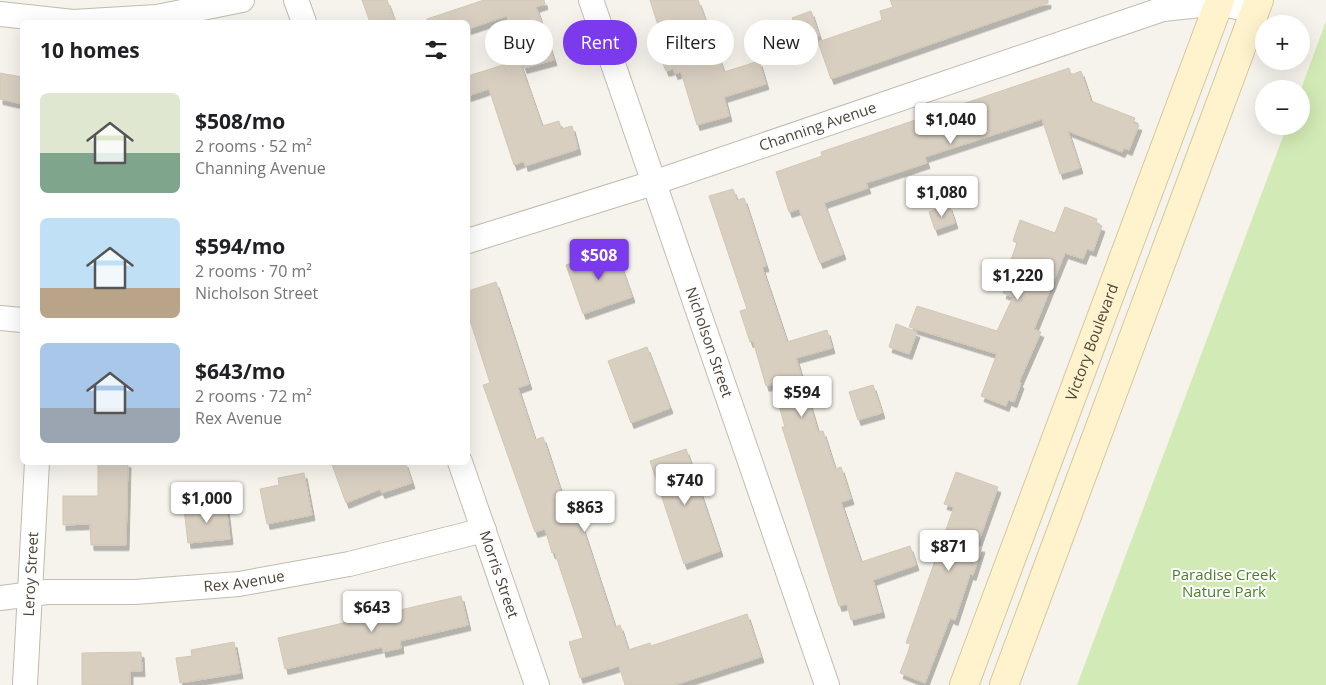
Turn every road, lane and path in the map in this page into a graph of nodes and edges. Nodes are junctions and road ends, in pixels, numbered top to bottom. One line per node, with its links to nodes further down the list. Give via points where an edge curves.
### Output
1 (242, 0): 9 (street, via 157,17)
2 (296, 0): 10 (street)
3 (592, 0): 11 (street, Nicholson Street)
4 (1220, 1): 5 (street, Channing Avenue); 6 (street, Channing Avenue); 23 (main road, Victory Boulevard)
5 (1161, 4): 11 (street, Channing Avenue)
6 (1257, 6): 24 (main road)
7 (0, 14): 8 (street)
8 (55, 20)
9 (110, 20)
10 (303, 20)
11 (653, 183): 12 (street, Channing Avenue); 22 (street, Nicholson Street)
12 (470, 240)
13 (0, 318): 14 (street)
14 (20, 320)
15 (37, 465): 18 (street, Leroy Street)
16 (461, 465): 17 (street, Morris Street)
17 (484, 530): 18 (street, Rex Avenue, via 350,564 239,584 135,592); 21 (street, Morris Street)
18 (29, 595): 19 (street, Rex Avenue); 20 (street, Leroy Street)
19 (0, 598)
20 (25, 685)
21 (538, 685)
22 (827, 685)
23 (964, 685)
24 (1004, 685)

